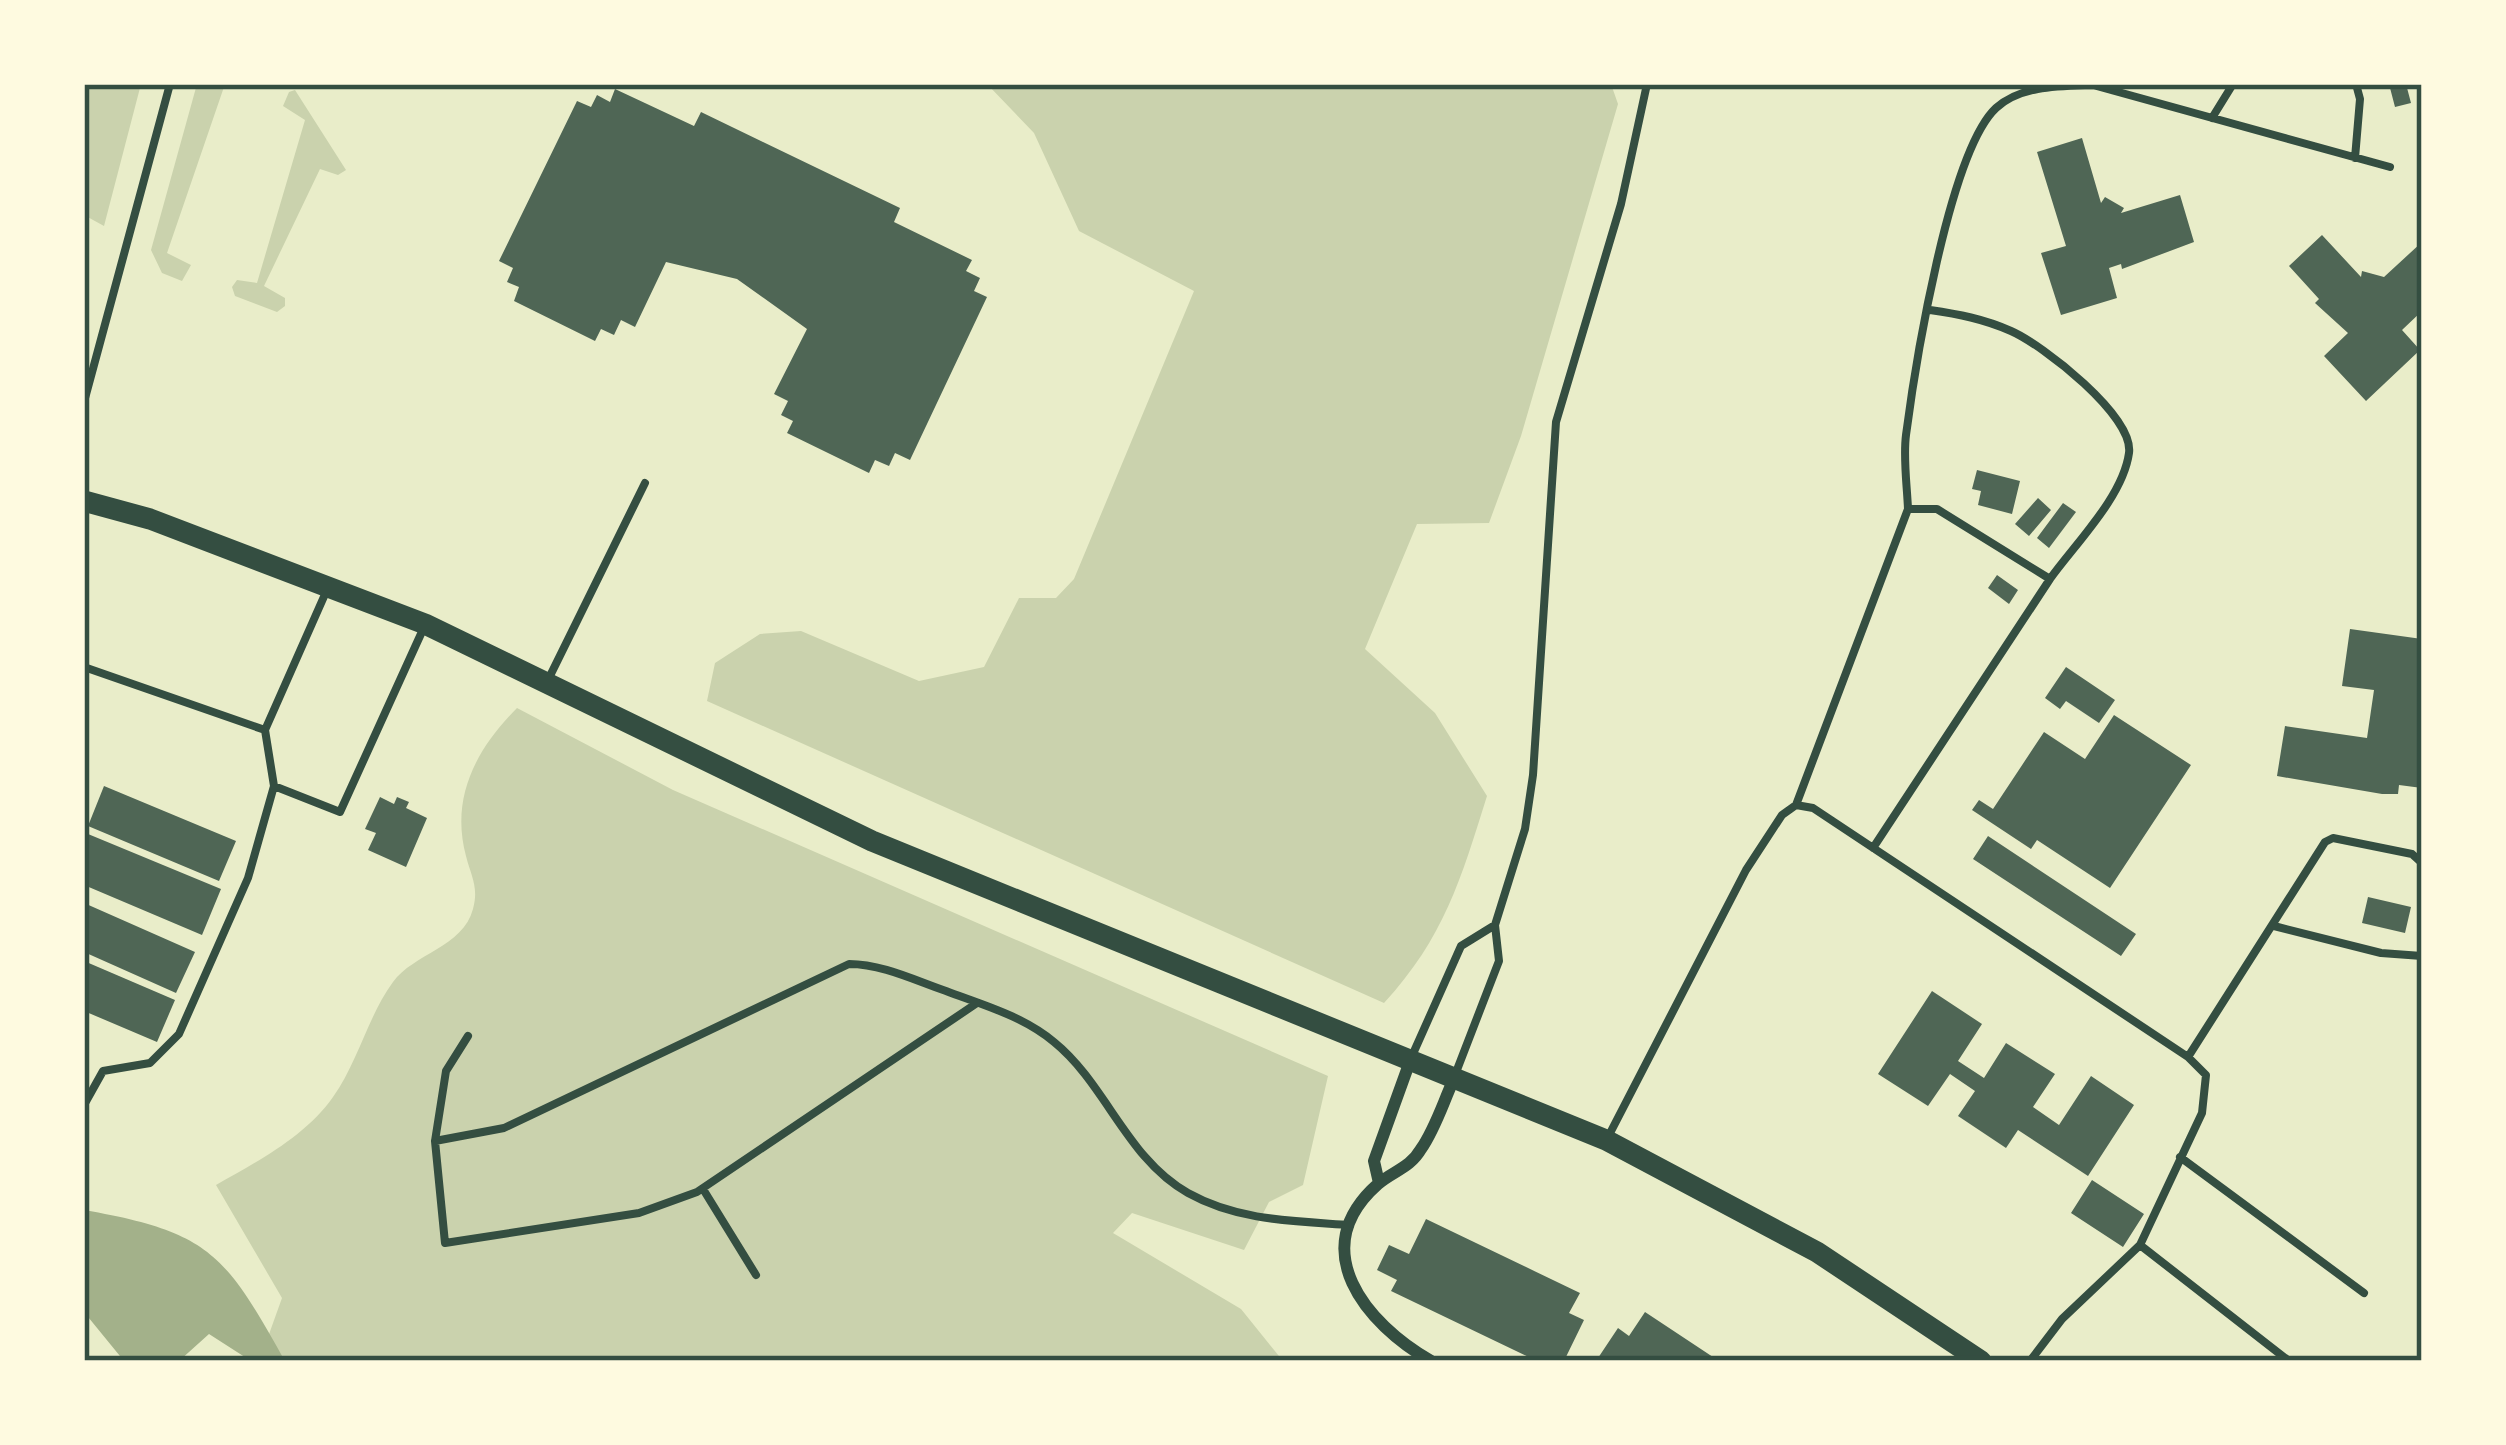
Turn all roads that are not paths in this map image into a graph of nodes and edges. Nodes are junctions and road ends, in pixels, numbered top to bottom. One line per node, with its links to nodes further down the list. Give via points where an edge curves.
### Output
1 (170, 84): 9 (lane)
2 (1647, 84): 23 (lane, via 1621,204 1556,422 1534,775)
3 (2234, 84): 5 (lane)
4 (2356, 84): 6 (lane)
5 (2212, 118): 6 (lane); 8 (lane, via 2093,85 2052,86 1999,105 1963,166)
6 (2355, 158): 7 (lane)
7 (2390, 167)
8 (1930, 310): 12 (lane, via 1905,439); 13 (lane, via 2017,333 2112,409 2126,431 2124,471)
9 (84, 402)
10 (645, 483): 17 (lane)
11 (84, 501): 14 (main road)
12 (1908, 508): 13 (lane, via 1937,509); 20 (lane)
13 (2050, 579): 21 (lane)
14 (330, 585): 15 (main road); 18 (lane)
15 (425, 624): 17 (main road); 19 (lane, via 340,812)
16 (84, 667): 18 (lane)
17 (547, 681): 29 (main road, via 872,841)
18 (265, 730): 19 (lane)
19 (274, 786): 31 (lane, via 248,878 179,1034 150,1063 103,1072)
20 (1796, 805): 21 (lane); 32 (lane, via 1747,870)
21 (1873, 848): 28 (lane)
22 (2422, 863): 24 (lane, via 2332,838 2318,848)
23 (1495, 925): 29 (lane, via 1461,946); 30 (lane, via 1494,979)
24 (2274, 926): 25 (lane); 28 (lane)
25 (2422, 956)
26 (977, 1003): 33 (lane, via 849,964 504,1129); 36 (lane); 37 (lane, via 1056,1043 1146,1158 1183,1190 1221,1209)
27 (468, 1036): 33 (lane, via 446,1071)
28 (2188, 1057): 34 (lane, via 2206,1075 2206,1095)
29 (1409, 1064): 30 (main road); 35 (street, via 1373,1161)
30 (1453, 1081): 32 (main road); 35 (street, via 1423,1148)
31 (84, 1105)
32 (1606, 1140): 42 (main road, via 1816,1252)
33 (435, 1141): 36 (lane, via 445,1243 639,1213)
34 (2180, 1157): 38 (lane); 40 (lane)
35 (1379, 1183): 37 (street)
36 (703, 1189): 39 (lane)
37 (1351, 1225): 41 (street, via 1341,1256 1366,1306 1388,1333)
38 (2140, 1245): 43 (lane); 44 (lane)
39 (756, 1275)
40 (2364, 1293)
41 (1431, 1361)
42 (1981, 1361)
43 (2030, 1361)
44 (2290, 1361)

